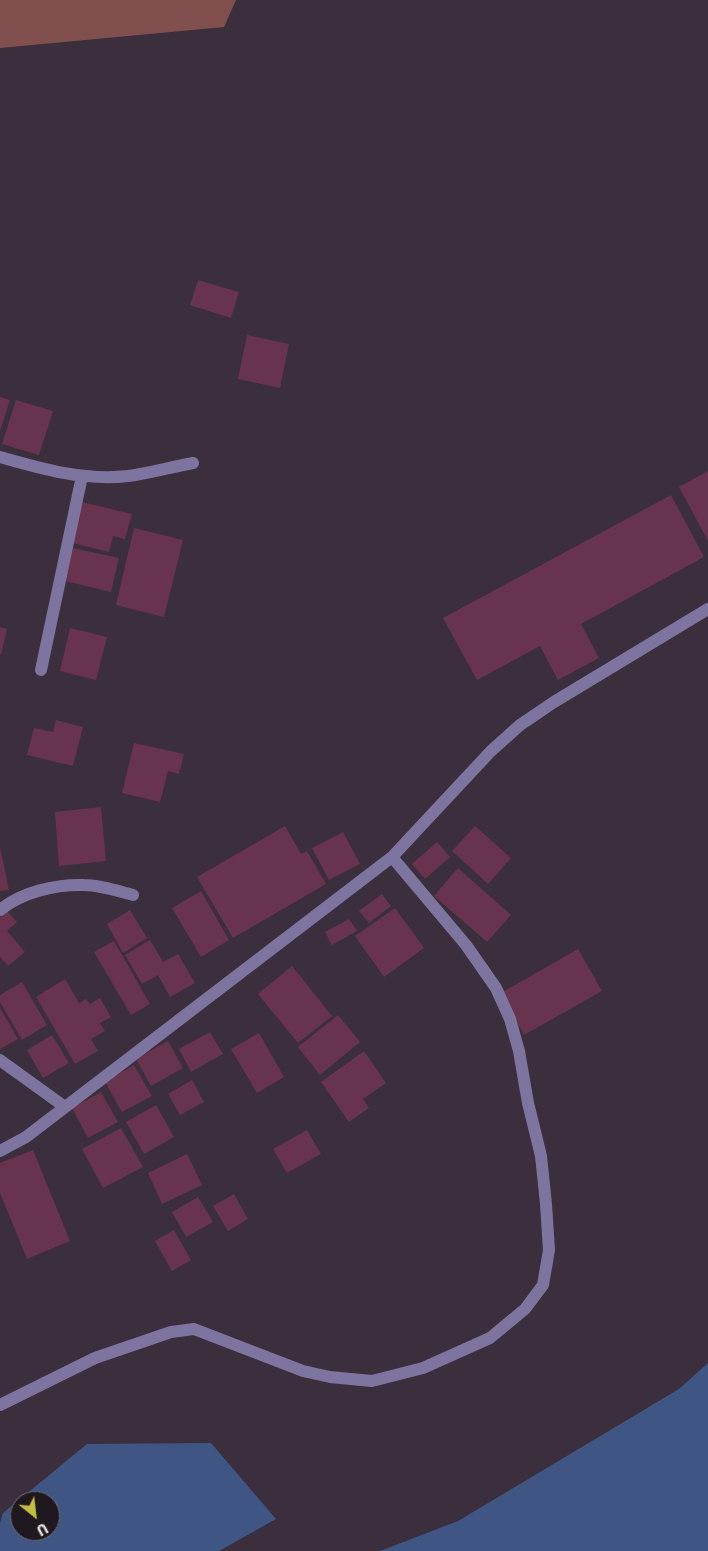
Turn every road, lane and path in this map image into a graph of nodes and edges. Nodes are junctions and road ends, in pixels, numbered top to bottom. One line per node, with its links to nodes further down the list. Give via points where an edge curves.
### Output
1 (0, 457): 3 (street, via 57,473)
2 (192, 463): 3 (street, via 128,476)
3 (82, 476): 5 (street)
4 (708, 609): 6 (street, via 520,725 491,751)
5 (41, 670)
6 (392, 857): 10 (street); 12 (street, via 466,945 496,988 510,1019 541,1156 549,1250 543,1285 525,1309 490,1338 423,1368 372,1381 303,1371 194,1329 184,1329 95,1358)
7 (133, 895): 8 (street, via 85,884 57,886 26,895)
8 (0, 910)
9 (0, 1060): 10 (street)
10 (65, 1108): 11 (street, via 26,1137)
11 (0, 1151)
12 (0, 1405)

